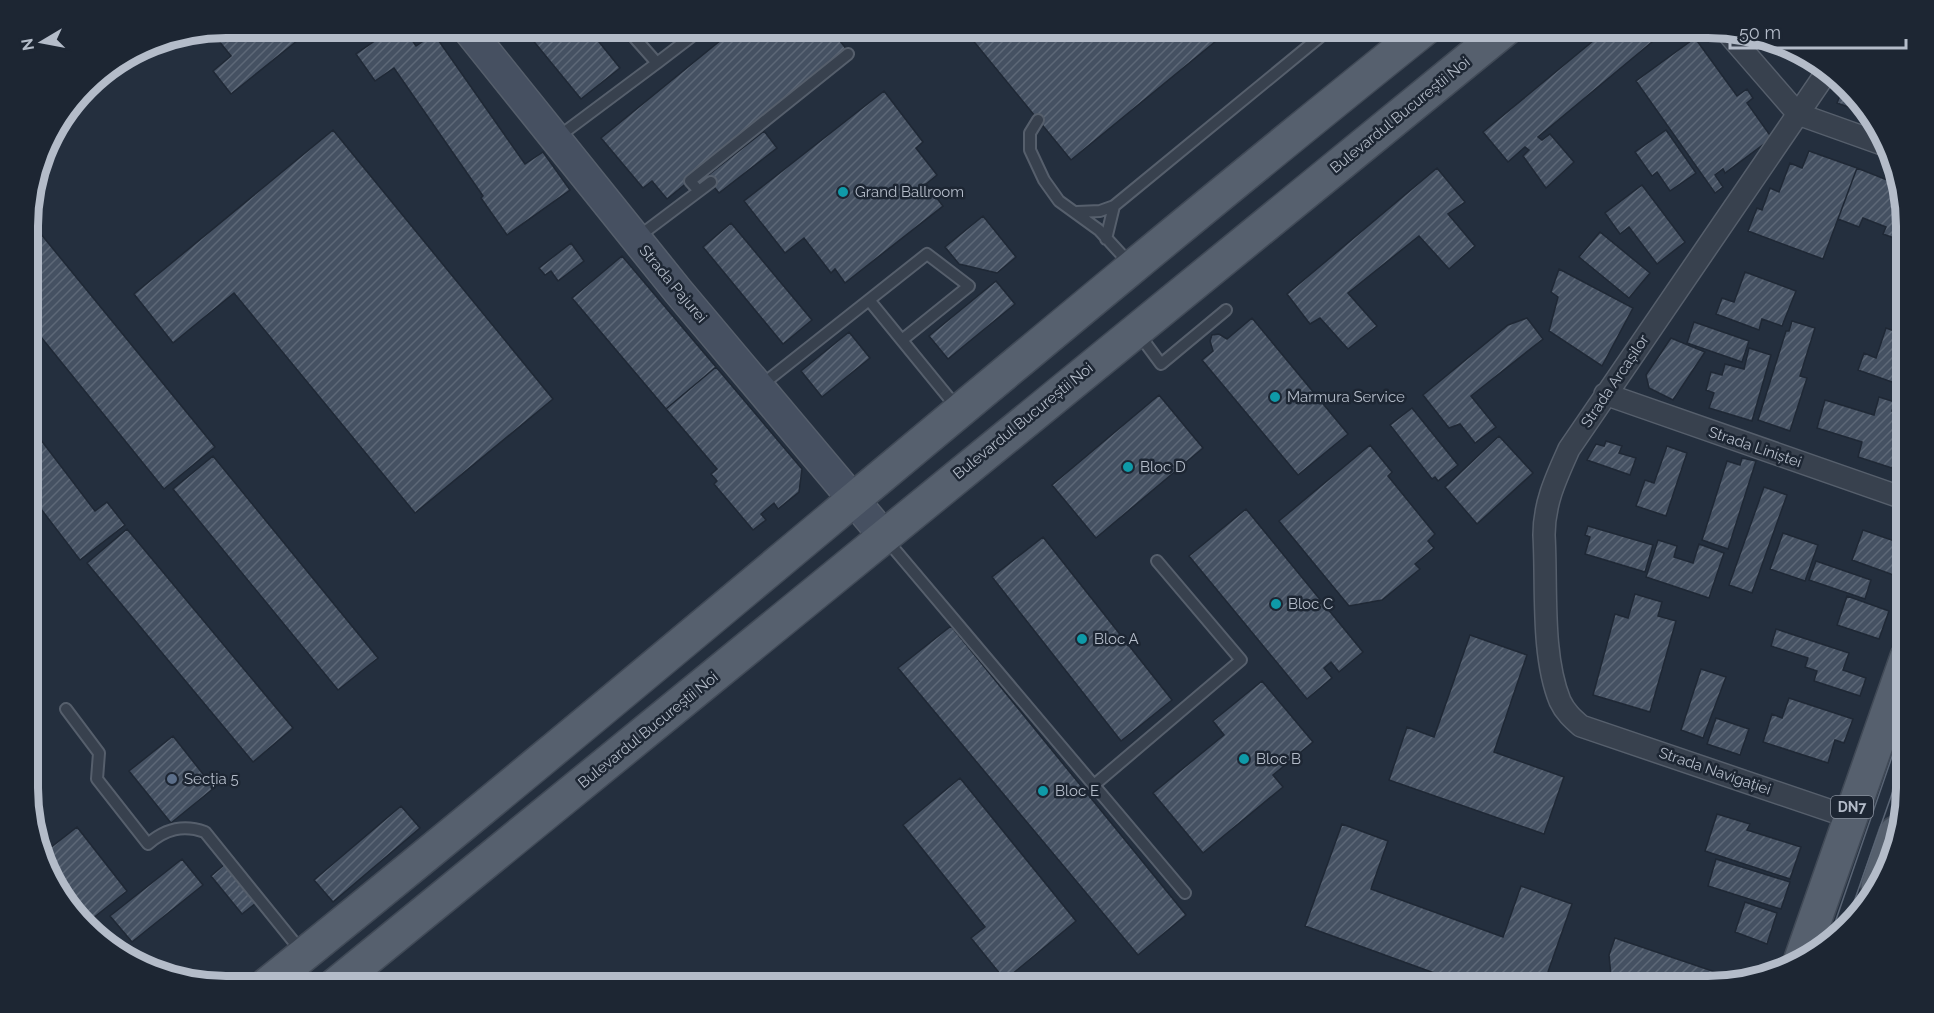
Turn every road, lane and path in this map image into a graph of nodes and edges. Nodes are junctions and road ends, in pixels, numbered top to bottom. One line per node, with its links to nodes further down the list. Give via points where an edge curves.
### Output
1 (1320, 37): 17 (lane)
2 (1415, 37): 21 (main road)
3 (1496, 37): 24 (main road, Bulevardul Bucureștii Noi)
4 (475, 38): 13 (street, Strada Pajurei)
5 (635, 38): 9 (lane)
6 (690, 38): 9 (lane)
7 (1733, 40): 11 (street)
8 (848, 54): 16 (lane, via 690,181)
9 (657, 63): 13 (lane)
10 (1824, 77): 11 (street, Strada Arcașilor)
11 (1798, 114): 14 (street); 27 (street, Strada Arcașilor)
12 (1038, 120): 18 (lane, via 1030,133 1035,164 1059,201)
13 (555, 139): 19 (street, Strada Pajurei)
14 (1876, 142)
15 (711, 182): 16 (lane)
16 (699, 191): 19 (lane)
17 (1114, 206): 18 (lane); 20 (lane)
18 (1077, 212): 20 (lane)
19 (635, 239): 26 (street, Strada Pajurei)
20 (1106, 239): 21 (lane)
21 (1133, 268): 28 (main road)
22 (869, 300): 25 (lane); 25 (lane, via 927,254 969,286); 26 (lane)
23 (1226, 310): 24 (lane, via 1161,364)
24 (1135, 330): 31 (main road, Bulevardul Bucureștii Noi)
25 (902, 340): 28 (lane)
26 (759, 388): 30 (street, Strada Pajurei)
27 (1605, 394): 29 (street, Strada Liniștei); 35 (street, Strada Arcașilor, via 1569,449 1544,517 1548,638 1556,689 1568,715)
28 (961, 412): 30 (main road)
29 (1896, 496)
30 (853, 501): 31 (street, Strada Pajurei); 36 (main road)
31 (884, 536): 37 (lane); 38 (main road, Bulevardul Bucureștii Noi)
32 (1157, 561): 37 (lane, via 1241,660)
33 (1896, 687): 39 (main road, DN7)
34 (66, 709): 42 (lane, via 99,753 97,779 148,844 162,832 193,828 206,832)
35 (1581, 726): 39 (street, Strada Navigației)
36 (518, 780): 38 (main road); 42 (main road)
37 (1094, 785): 40 (lane)
38 (540, 817): 44 (main road, Bulevardul Bucureștii Noi)
39 (1849, 817): 41 (main road, DN7)
40 (1185, 893)
41 (1804, 949)
42 (304, 955): 43 (main road)
43 (278, 976)
44 (346, 976)

